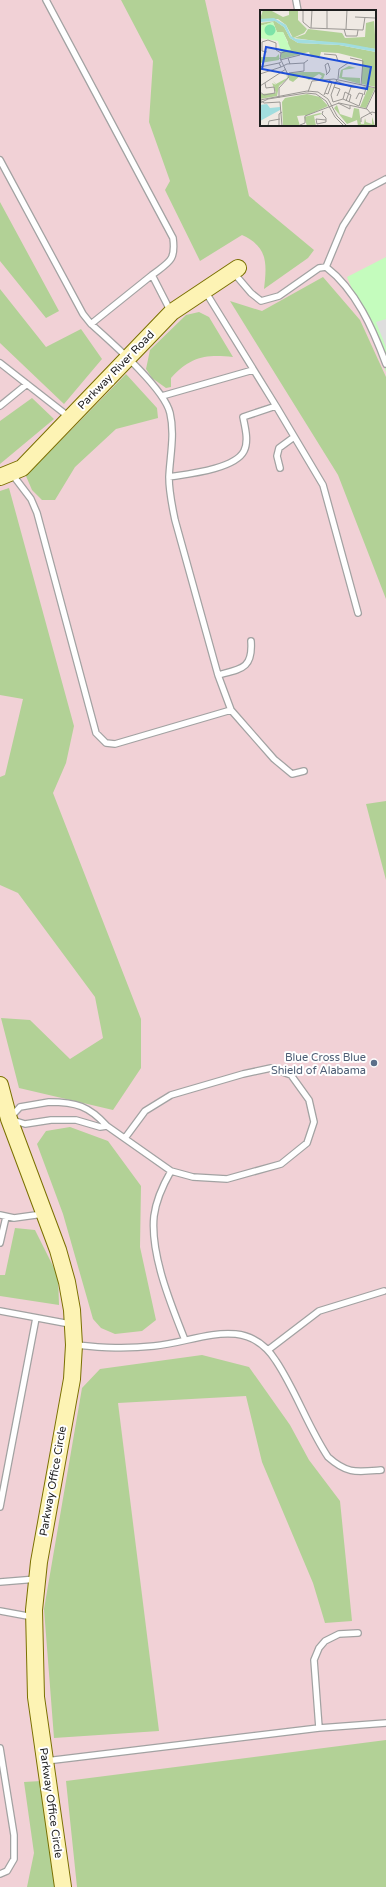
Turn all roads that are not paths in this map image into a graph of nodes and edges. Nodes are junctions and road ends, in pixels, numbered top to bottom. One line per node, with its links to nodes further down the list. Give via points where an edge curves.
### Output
1 (46, 0): 8 (lane, via 173,238 175,252 169,262)
2 (296, 0): 3 (lane)
3 (298, 10)
4 (0, 160): 11 (lane, via 83,314)
5 (386, 179): 6 (lane, via 367,189 343,226)
6 (326, 268): 7 (lane, via 319,268 279,296 261,301 251,293); 14 (lane, via 342,282 372,328)
7 (235, 270): 9 (street, Parkway River Road)
8 (152, 275): 10 (lane); 11 (lane)
9 (205, 290): 10 (street, Parkway River Road); 15 (lane)
10 (172, 312): 12 (street, Parkway River Road)
11 (91, 324): 12 (lane)
12 (128, 358): 17 (lane); 20 (street, Parkway River Road)
13 (0, 363): 16 (lane)
14 (386, 364)
15 (253, 370): 17 (lane); 19 (lane)
16 (27, 384): 18 (lane); 20 (lane)
17 (162, 396): 24 (lane, via 170,412 172,424)
18 (0, 406)
19 (276, 406): 21 (lane); 24 (lane, via 243,417 246,444 244,452 236,460 204,472)
20 (70, 418): 23 (street, Parkway River Road, via 22,468)
21 (294, 437): 22 (lane, via 279,448); 25 (lane, via 323,484)
22 (280, 468)
23 (5, 474): 28 (lane, via 31,499 37,513 96,733 106,743 114,744)
24 (170, 477): 27 (lane, via 175,520)
25 (358, 613)
26 (251, 641): 27 (lane, via 252,654 248,663 242,668)
27 (218, 675): 28 (lane)
28 (231, 710): 29 (lane, via 274,759 292,774)
29 (304, 771)
30 (0, 1086): 31 (street, Parkway Office Circle)
31 (9, 1119): 32 (lane, via 25,1124 76,1120 100,1127); 32 (lane, via 20,1107 64,1102 80,1105 97,1115); 35 (street, Parkway Office Circle)
32 (107, 1126): 33 (lane)
33 (125, 1138): 34 (lane); 34 (lane, via 145,1111 171,1095 271,1068 291,1075 309,1100 314,1122 307,1143 281,1164 227,1179 193,1177)
34 (171, 1170): 42 (lane, via 161,1189 154,1216 155,1237 162,1275)
35 (44, 1214): 36 (lane, via 14,1218); 41 (street, Parkway Office Circle, via 67,1282)
36 (3, 1216): 37 (lane)
37 (0, 1243)
38 (384, 1291): 44 (lane, via 319,1311)
39 (0, 1311): 40 (lane)
40 (36, 1318): 41 (lane); 46 (lane)
41 (73, 1325): 43 (street, Parkway Office Circle)
42 (185, 1340): 43 (lane, via 156,1346 112,1349); 44 (lane, via 226,1333 253,1338)
43 (74, 1345): 47 (street, Parkway Office Circle, via 72,1379)
44 (268, 1350): 45 (lane, via 328,1457 348,1471)
45 (381, 1470)
46 (0, 1507)
47 (37, 1580): 48 (lane); 50 (street, Parkway Office Circle)
48 (0, 1582)
49 (0, 1611): 50 (lane)
50 (34, 1618): 55 (street, Parkway Office Circle, via 36,1697)
51 (358, 1633): 53 (lane, via 339,1634 325,1641 314,1660)
52 (386, 1723): 53 (lane)
53 (319, 1728): 55 (lane)
54 (0, 1748): 56 (lane, via 14,1835 14,1859 7,1871)
55 (45, 1761): 57 (street, Parkway Office Circle)
56 (0, 1874)
57 (63, 1887)

